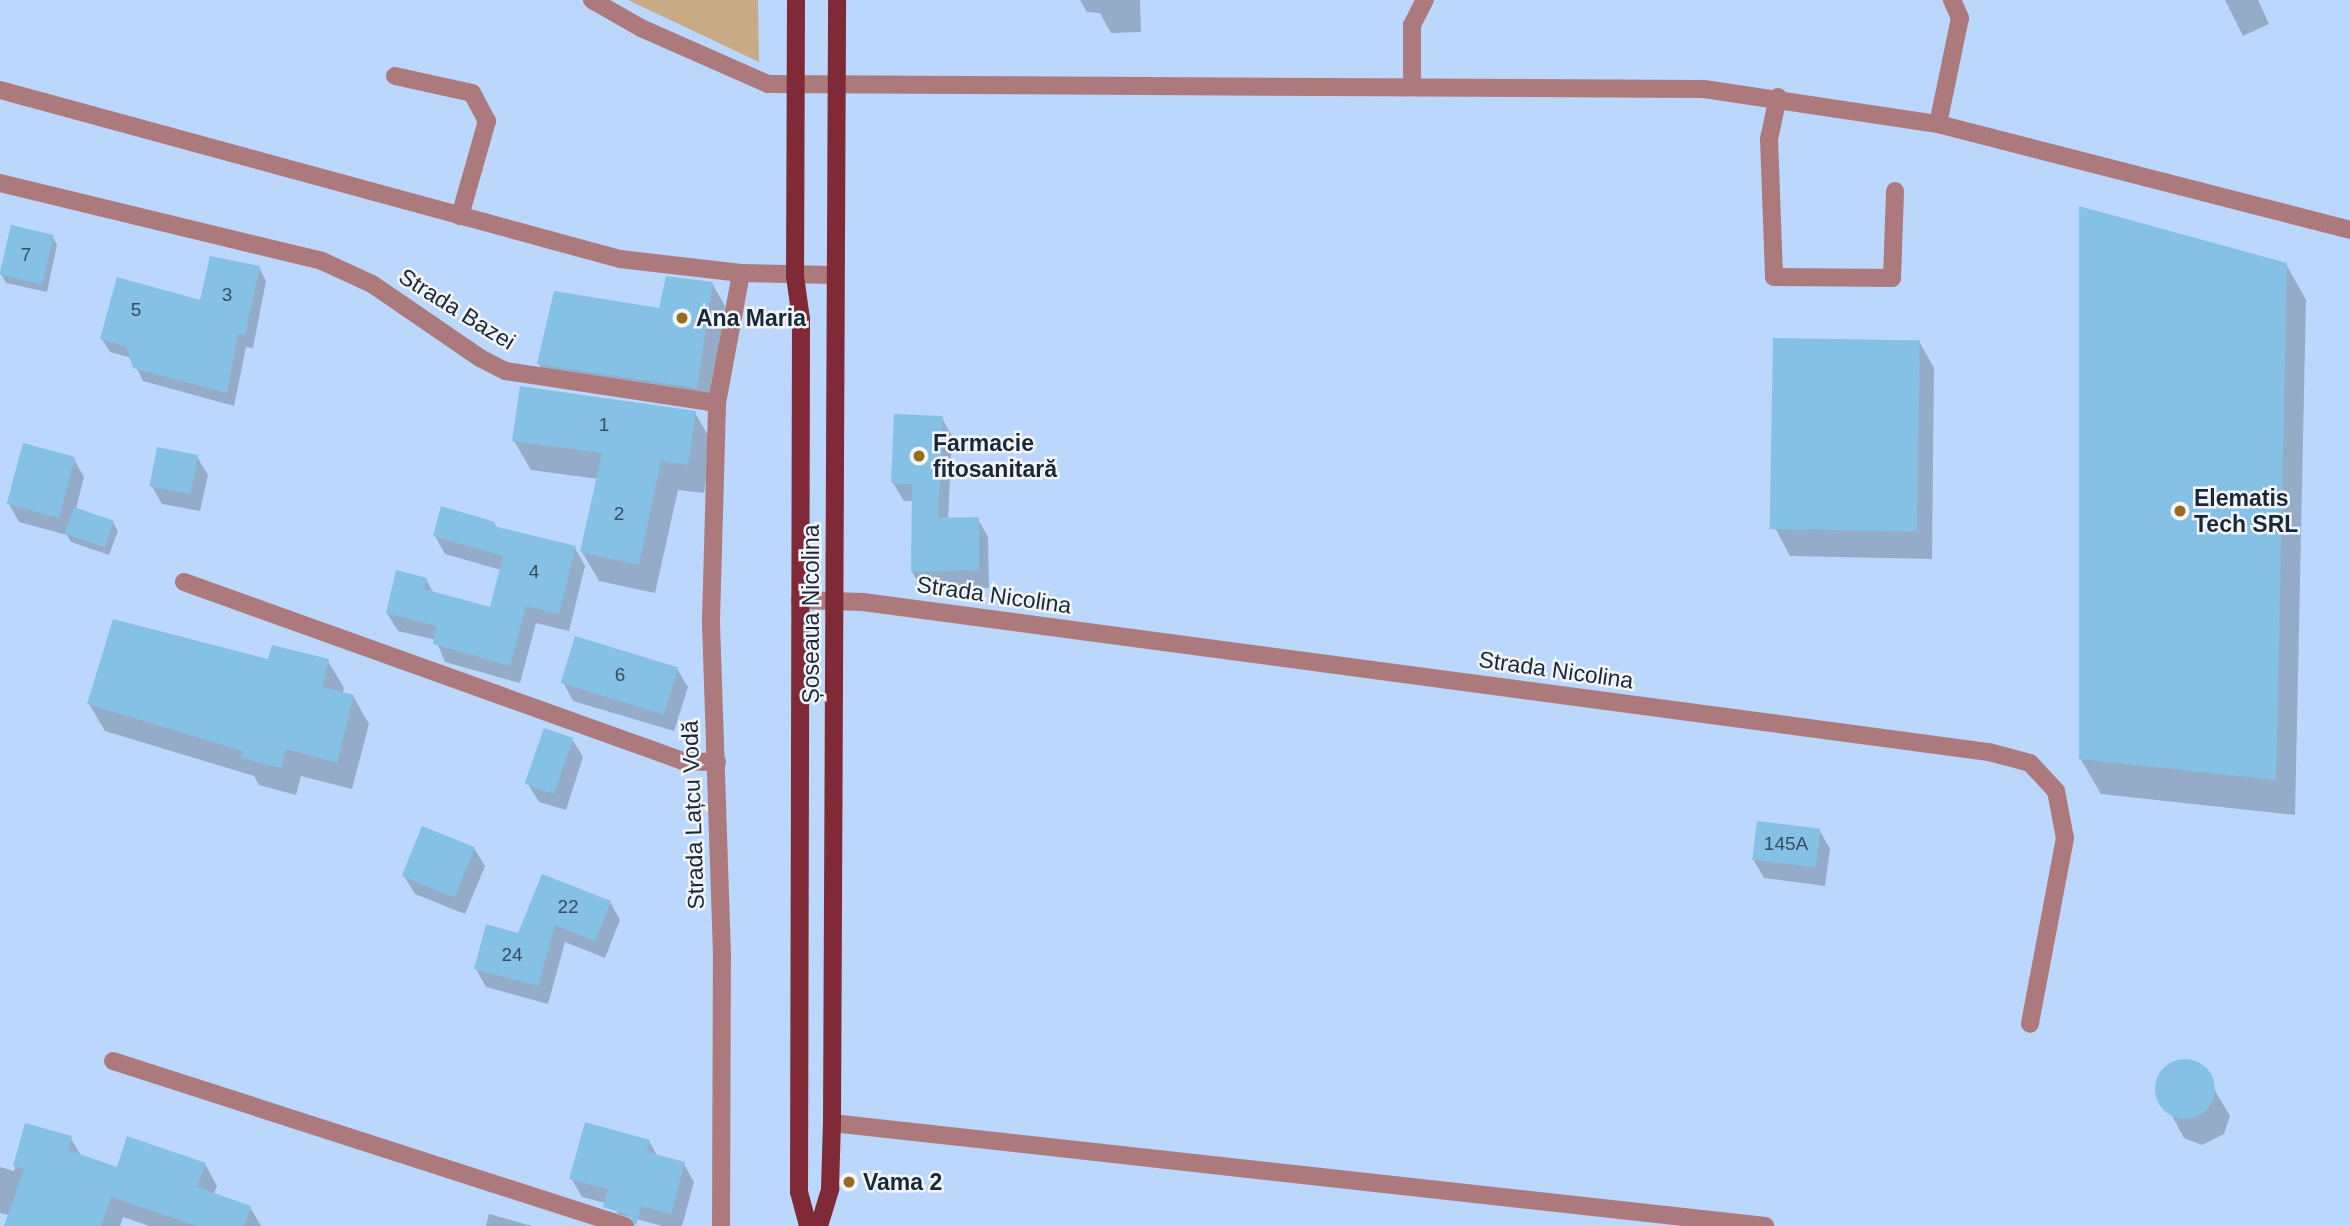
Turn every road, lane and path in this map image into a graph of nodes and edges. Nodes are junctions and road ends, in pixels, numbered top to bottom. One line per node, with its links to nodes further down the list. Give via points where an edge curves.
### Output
1 (592, 0): 8 (street, via 641,28 768,84)
2 (796, 0): 8 (main road, Șoseaua Nicolina)
3 (837, 0): 7 (main road, Șoseaua Nicolina)
4 (1425, 0): 9 (street, via 1412,24)
5 (1952, 0): 12 (street, via 1959,18)
6 (395, 76): 15 (street, via 472,93 487,121)
7 (838, 83): 8 (street); 9 (street); 18 (main road, Șoseaua Nicolina)
8 (794, 84): 19 (main road, Șoseaua Nicolina)
9 (1412, 85): 11 (street, via 1704,89)
10 (0, 90): 15 (street)
11 (1778, 97): 12 (street); 14 (street, via 1769,139 1774,277 1892,278)
12 (1938, 124): 16 (street)
13 (0, 183): 20 (street, Strada Bazei, via 322,261 372,284 480,359 506,370)
14 (1895, 191)
15 (460, 216): 17 (street, via 620,259)
16 (2350, 230)
17 (741, 273): 19 (street); 20 (street)
18 (835, 275): 19 (street); 23 (main road, Șoseaua Nicolina)
19 (795, 276): 22 (main road, Șoseaua Nicolina, via 802,319)
20 (717, 403): 24 (street, Strada Lațcu Vodă, via 711,620)
21 (184, 582): 24 (street, via 683,761)
22 (800, 600): 23 (street, Strada Nicolina); 30 (main road, Șoseaua Nicolina, via 799,1192)
23 (836, 601): 25 (street, Strada Nicolina, via 1989,752 2030,763 2056,791 2065,838); 27 (main road, Șoseaua Nicolina)
24 (717, 762): 29 (street, Strada Lațcu Vodă)
25 (2030, 1024)
26 (113, 1061): 28 (street)
27 (832, 1123): 31 (main road, Șoseaua Nicolina, via 830,1189); 32 (street)
28 (625, 1226)
29 (720, 1226)
30 (807, 1226)
31 (819, 1226)
32 (1765, 1226)

